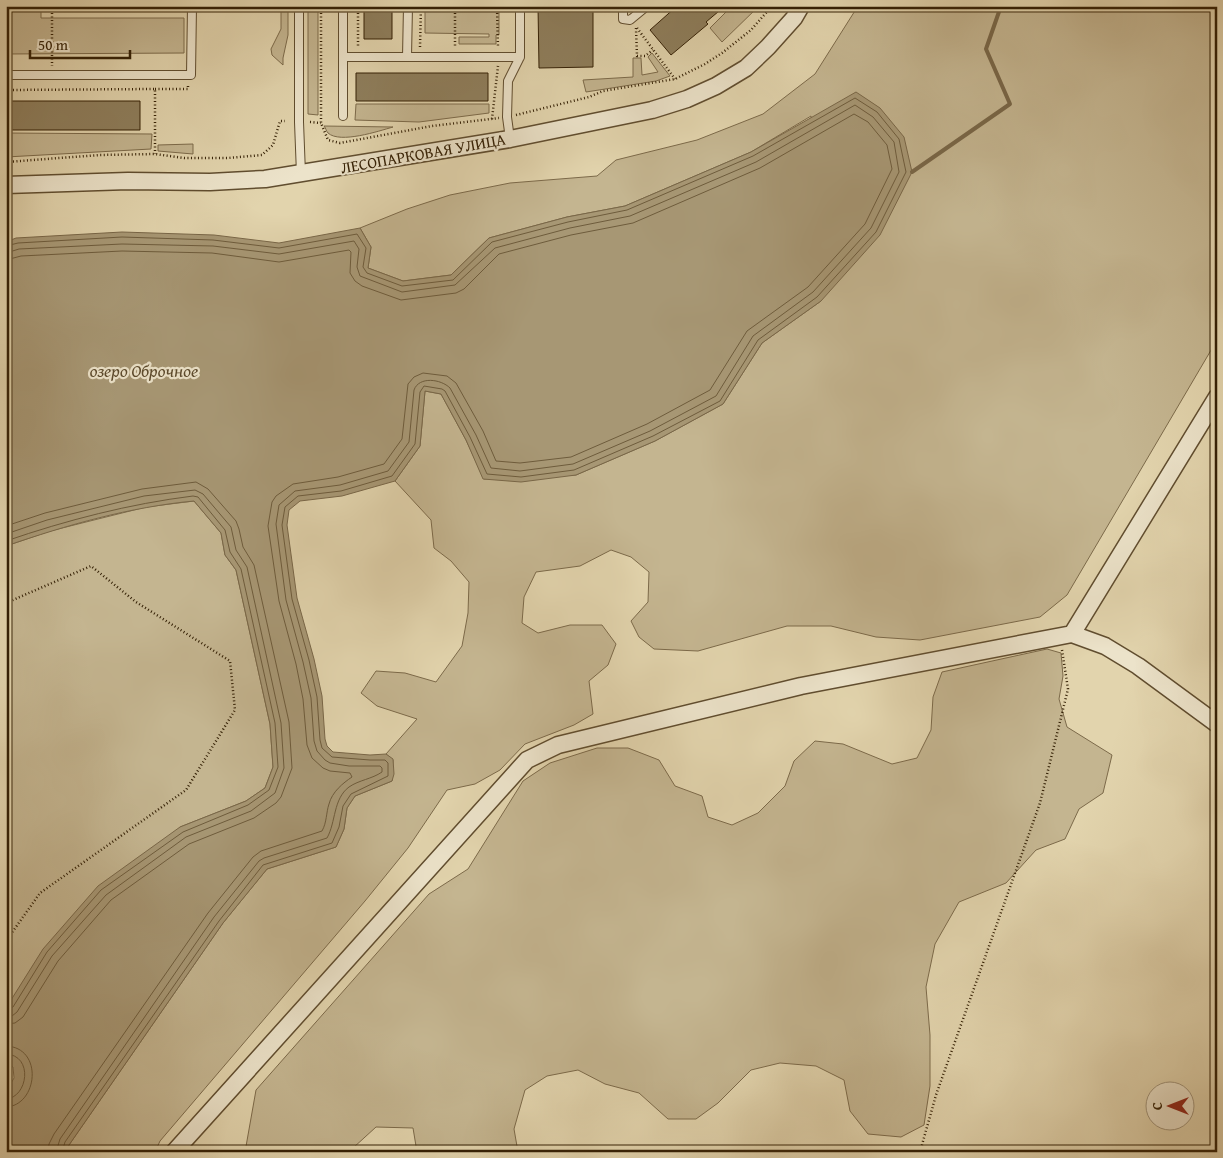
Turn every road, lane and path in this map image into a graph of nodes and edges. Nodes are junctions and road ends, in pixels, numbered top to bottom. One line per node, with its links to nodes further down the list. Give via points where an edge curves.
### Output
1 (52, 6): 23 (path)
2 (192, 6): 23 (lane, via 191,75)
3 (299, 6): 35 (lane)
4 (321, 6): 31 (path)
5 (343, 6): 21 (lane)
6 (408, 6): 17 (lane)
7 (421, 6): 18 (path)
8 (455, 6): 19 (path)
9 (520, 6): 20 (lane)
10 (623, 6): 14 (lane, via 623,19)
11 (647, 6): 14 (lane)
12 (772, 6): 24 (path, via 752,30 722,53)
13 (801, 6): 32 (street, ЛЕСОПАРКОВАЯ УЛИЦА, via 794,18 746,68 716,86 652,110)
14 (630, 20): 15 (path)
15 (636, 28): 16 (path); 16 (path, via 637,56 645,56)
16 (653, 50): 24 (path)
17 (407, 57): 18 (lane); 21 (lane)
18 (420, 57): 19 (lane)
19 (455, 57): 20 (lane)
20 (520, 57): 28 (lane, via 508,81)
21 (343, 58): 27 (lane)
22 (6, 75): 23 (lane)
23 (52, 75): 26 (path)
24 (675, 79): 28 (path, via 603,91)
25 (6, 90): 26 (path)
26 (52, 90): 33 (path, via 155,89)
27 (343, 116)
28 (507, 117): 31 (path, via 432,126 340,143 328,140); 32 (lane)
29 (285, 121): 33 (path, via 280,121 273,145 262,155 184,158)
30 (310, 122): 31 (path)
31 (321, 122)
32 (510, 139): 35 (street, ЛЕСОПАРКОВАЯ УЛИЦА)
33 (155, 154): 34 (path)
34 (6, 162)
35 (301, 174): 36 (street, ЛЕСОПАРКОВАЯ УЛИЦА, via 264,180)
36 (6, 185)
37 (1217, 397): 39 (street)
38 (6, 603): 41 (path, via 91,566 136,602 230,661 235,710 186,790 40,893)
39 (1066, 635): 40 (street, via 1105,646); 42 (street, via 801,686 558,746 527,760); 43 (path, via 1068,689 1040,803 936,1096)
40 (1217, 724)
41 (6, 942)
42 (174, 1152)
43 (920, 1152)

